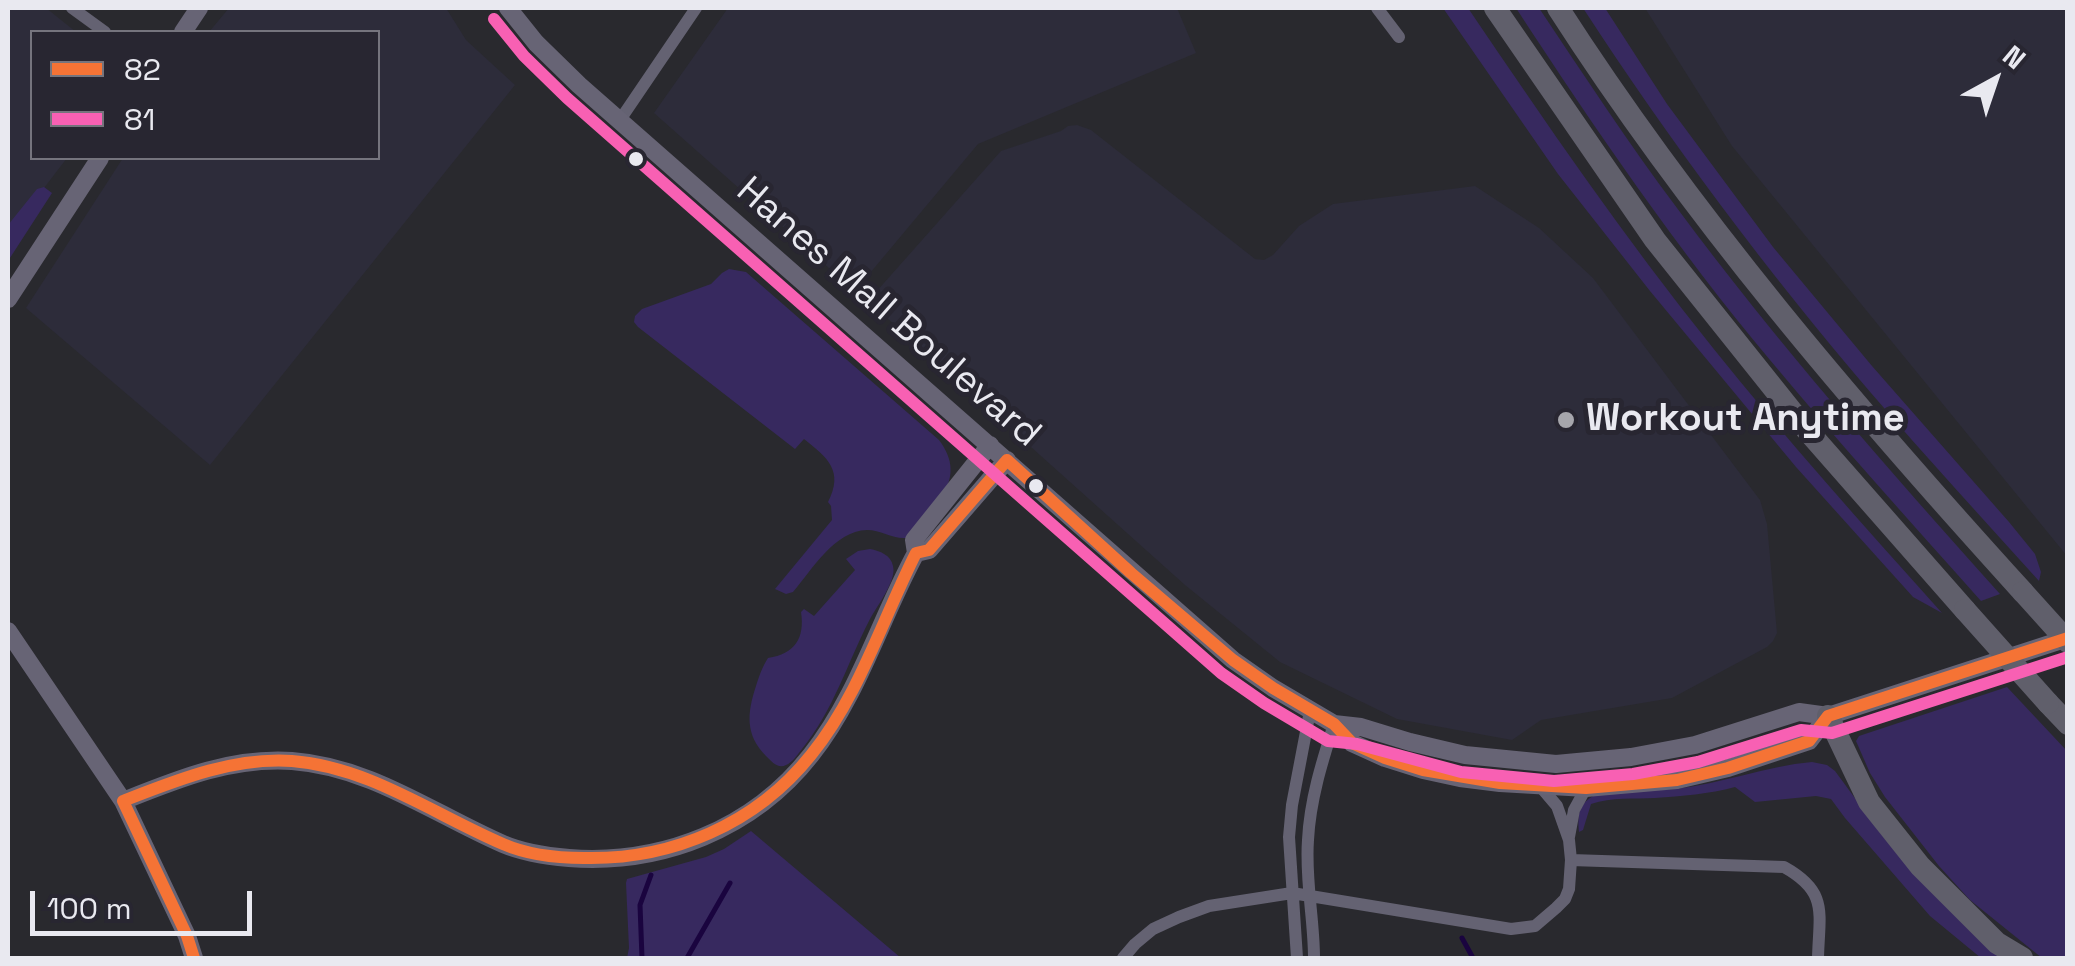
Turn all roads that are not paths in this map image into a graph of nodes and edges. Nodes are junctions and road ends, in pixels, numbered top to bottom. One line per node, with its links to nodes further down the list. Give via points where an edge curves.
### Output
1 (72, 8): 8 (street)
2 (200, 8): 9 (main road)
3 (508, 8): 11 (main road, Hanes Mall Boulevard)
4 (696, 8): 11 (street)
5 (1377, 8): 10 (street)
6 (1495, 8): 22 (highway, bridge, via 1710,311)
7 (1558, 8): 18 (highway, bridge, via 1651,144 1808,348)
8 (102, 30)
9 (184, 30)
10 (1399, 36)
11 (620, 120): 14 (main road, Hanes Mall Boulevard)
12 (99, 160): 13 (main road)
13 (8, 299)
14 (990, 445): 15 (main road, Hanes Mall Boulevard); 16 (main road, via 914,540)
15 (1007, 460): 16 (main road, via 928,550); 19 (main road, Hanes Mall Boulevard, via 1233,660)
16 (916, 553): 25 (main road, via 853,686 811,755 746,815 685,844 592,860 524,852 377,781 291,761 198,772)
17 (8, 631): 25 (main road)
18 (2068, 640): 20 (main road, Hanes Mall Boulevard)
19 (1310, 711): 21 (main road, Hanes Mall Boulevard); 28 (street, via 1292,805)
20 (1828, 716): 21 (main road, Hanes Mall Boulevard, via 1799,712 1695,745 1556,764 1465,755); 24 (main road, Hanes Mall Boulevard, via 1809,741 1728,768); 35 (highway, via 1869,802 1920,866)
21 (1334, 724): 23 (main road, Hanes Mall Boulevard, via 1352,743 1423,770); 29 (street, via 1311,810)
22 (2068, 724)
23 (1540, 786): 24 (main road, Hanes Mall Boulevard); 26 (street, via 1557,806)
24 (1586, 788): 26 (street)
25 (123, 801): 30 (main road)
26 (1568, 840): 27 (street)
27 (1571, 860): 29 (street, via 1565,899 1535,926 1510,929); 34 (street, via 1784,867 1818,897)
28 (1292, 894): 29 (street); 31 (street, via 1179,917 1152,930); 32 (street)
29 (1309, 895): 33 (street)
30 (194, 958)
31 (1123, 958)
32 (1296, 958)
33 (1314, 958)
34 (1818, 958)
35 (2022, 958)

